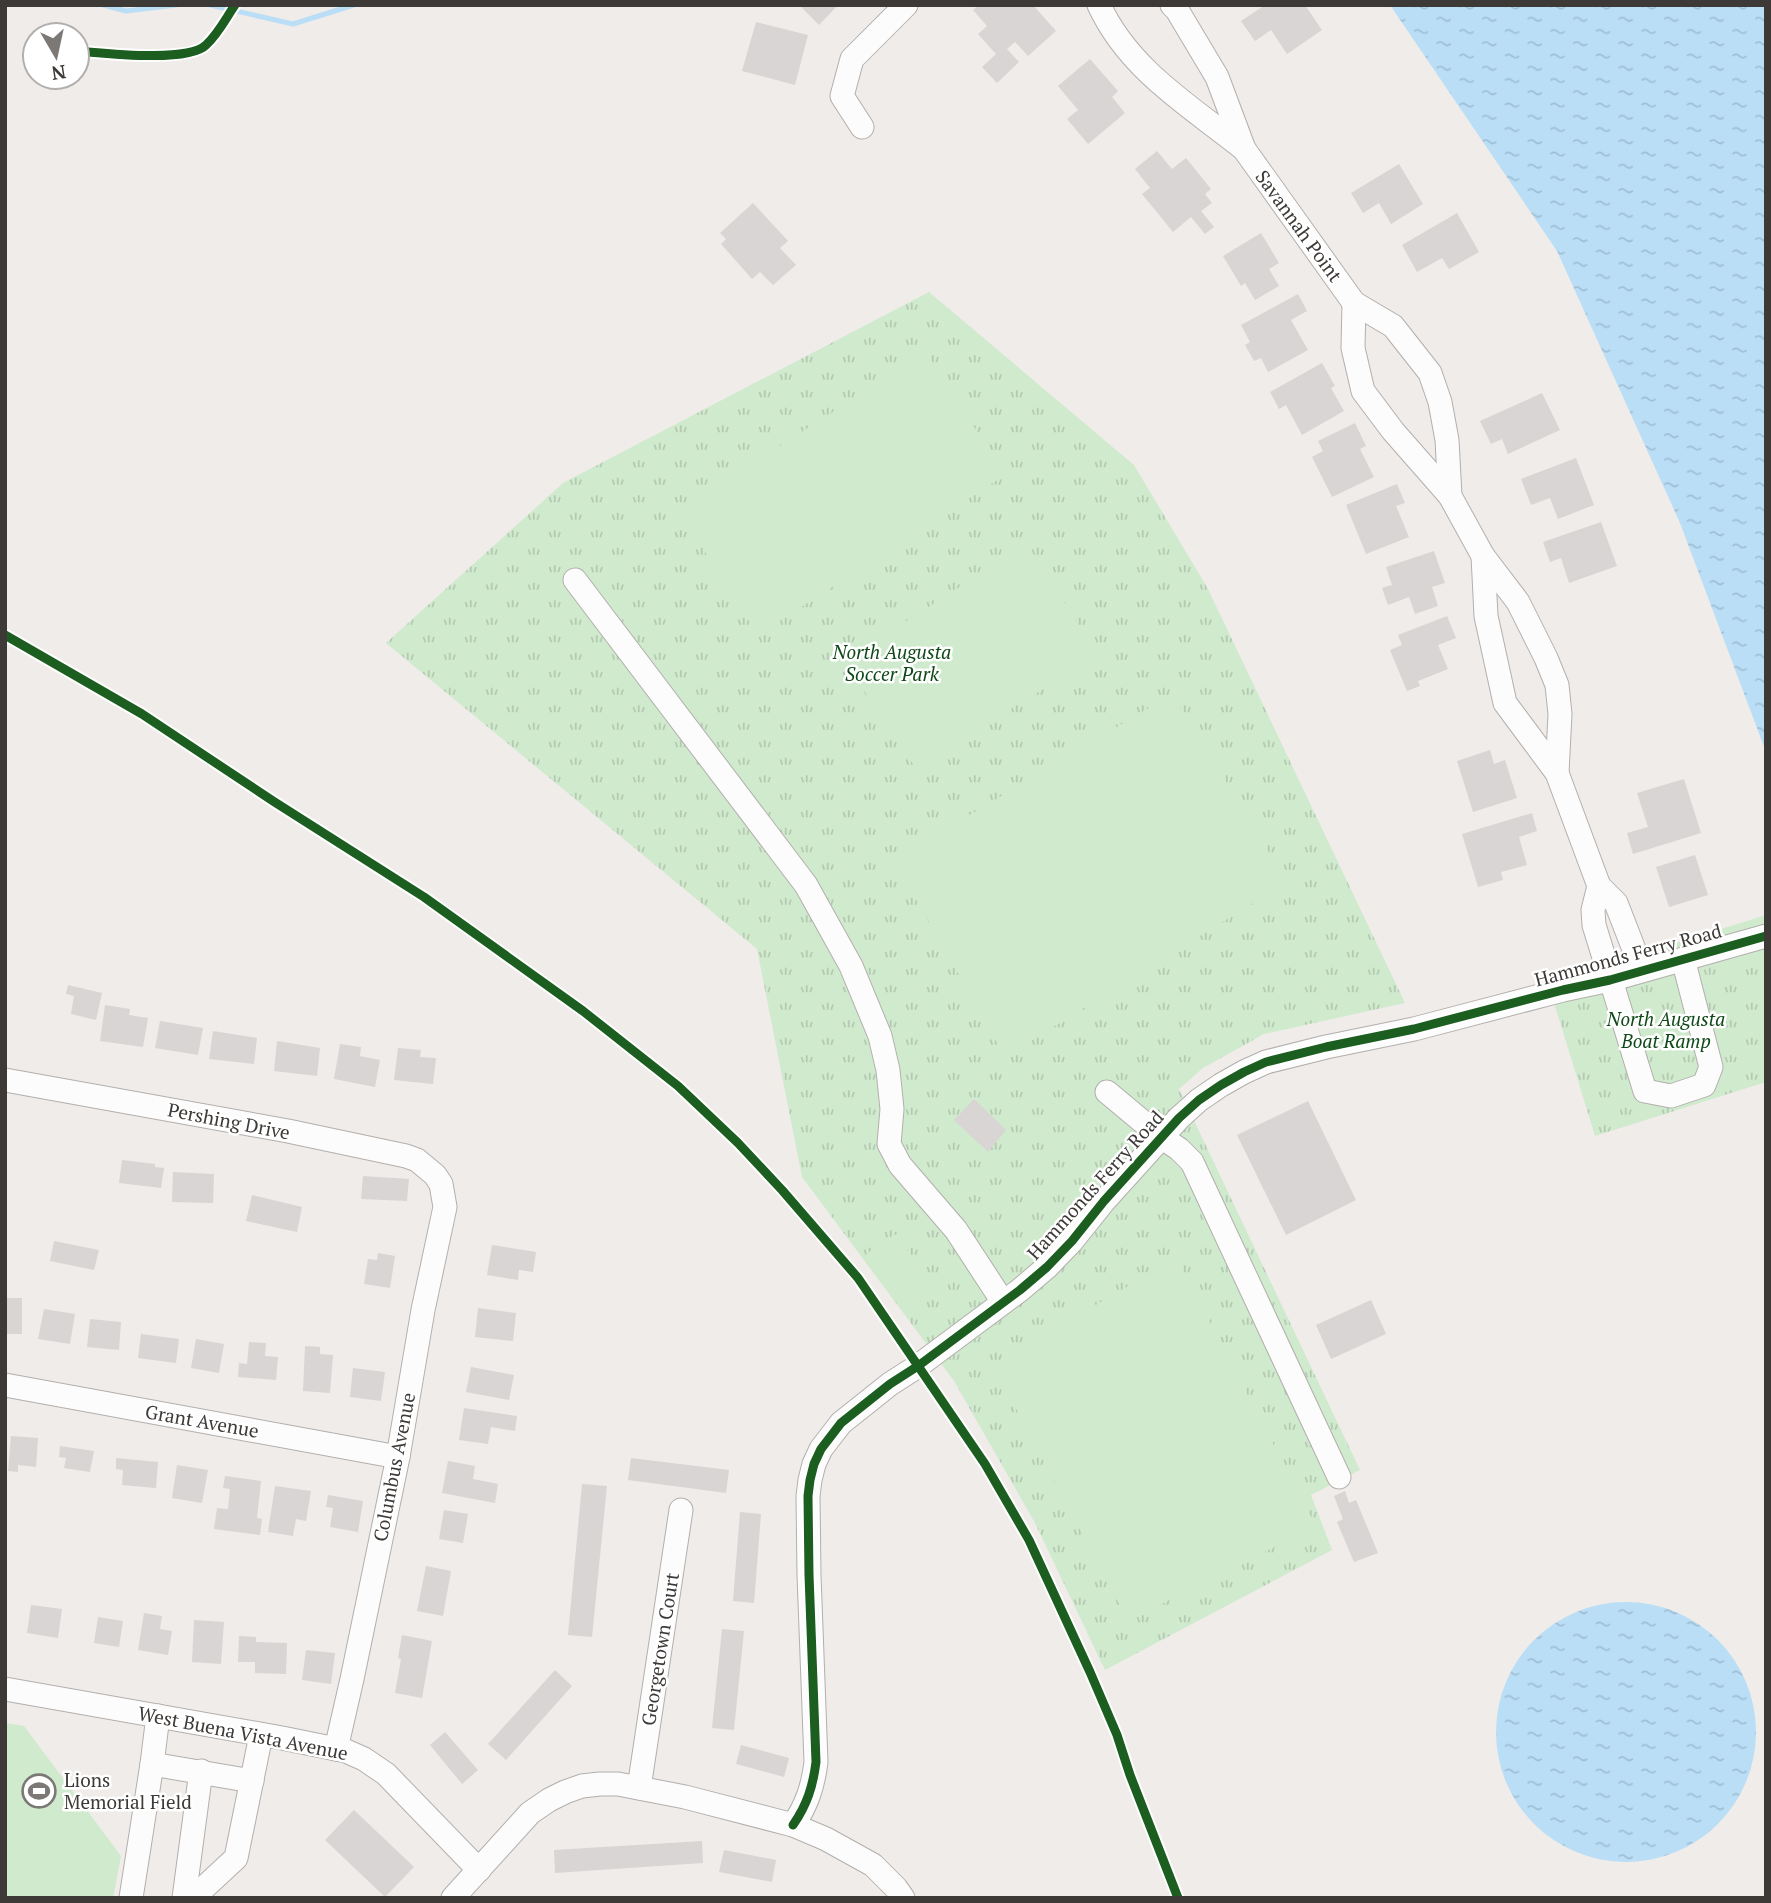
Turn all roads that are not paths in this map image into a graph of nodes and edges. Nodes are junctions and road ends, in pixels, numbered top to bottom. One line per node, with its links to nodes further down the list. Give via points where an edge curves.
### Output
1 (906, 5): 4 (street, via 852,59 842,96)
2 (1099, 5): 5 (street, Savannah Point, via 1122,44 1160,85)
3 (1172, 5): 5 (street, Savannah Point, via 1217,77)
4 (862, 127)
5 (1244, 149): 6 (street, Savannah Point)
6 (1354, 303): 7 (street, Savannah Point, via 1353,348 1363,391); 7 (street, Savannah Point, via 1393,326 1430,373 1447,440)
7 (1450, 496): 8 (street, Savannah Point)
8 (1483, 556): 10 (street, Savannah Point, via 1486,616 1505,703); 10 (street, Savannah Point, via 1518,602 1557,685)
9 (575, 580): 20 (street, via 806,885 851,966 880,1036 892,1109 889,1144 900,1166 956,1230)
10 (1557, 773): 11 (street, Savannah Point)
11 (1599, 886): 14 (street, Savannah Point, via 1616,903); 15 (street, Savannah Point, via 1594,925)
12 (1766, 936): 13 (street, Hammonds Ferry Road)
13 (1683, 959): 14 (street, Hammonds Ferry Road); 15 (street, Savannah Point, via 1711,1068 1704,1085 1671,1096 1645,1091)
14 (1642, 970): 15 (street, Hammonds Ferry Road)
15 (1610, 980): 18 (street, Hammonds Ferry Road, via 1266,1062 1199,1100)
16 (5, 1080): 19 (street, Pershing Drive, via 406,1156 427,1166)
17 (1107, 1092): 18 (street)
18 (1161, 1137): 20 (street, Hammonds Ferry Road, via 1072,1241); 23 (street, via 1192,1162)
19 (441, 1184): 22 (street, Columbus Avenue, via 445,1207)
20 (1003, 1302): 33 (street, Hammonds Ferry Road, via 841,1423 814,1464 808,1496 816,1762 810,1795)
21 (5, 1385): 22 (street, Grant Avenue)
22 (398, 1457): 28 (street, Columbus Avenue)
23 (1339, 1477)
24 (681, 1510): 32 (street, Georgetown Court)
25 (5, 1689): 26 (street, West Buena Vista Avenue)
26 (158, 1716): 27 (street, West Buena Vista Avenue); 29 (street)
27 (261, 1734): 28 (street, West Buena Vista Avenue); 31 (street)
28 (335, 1749): 34 (street, West Buena Vista Avenue, via 364,1759 386,1774)
29 (152, 1764): 30 (street); 35 (street)
30 (201, 1771): 31 (street); 36 (street)
31 (252, 1781): 37 (street, via 236,1858)
32 (639, 1788): 33 (street); 34 (street, via 582,1786 549,1800 530,1813)
33 (793, 1825): 39 (street, via 873,1865)
34 (479, 1870): 38 (street)
35 (131, 1898)
36 (184, 1898)
37 (193, 1898)
38 (453, 1898)
39 (903, 1898)

